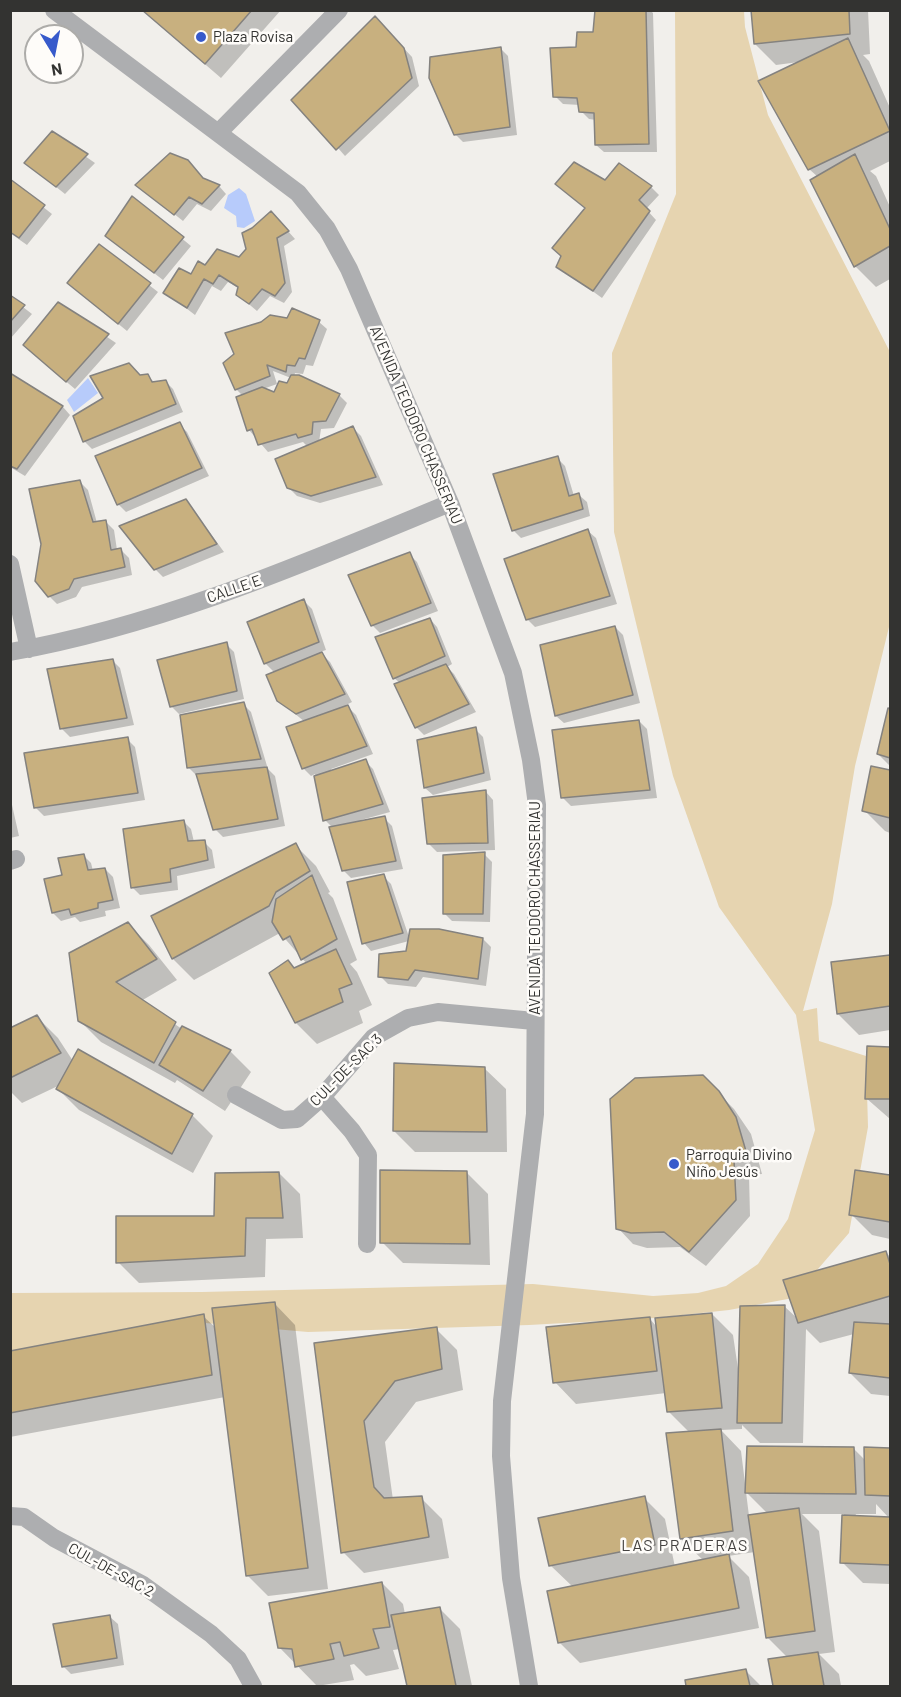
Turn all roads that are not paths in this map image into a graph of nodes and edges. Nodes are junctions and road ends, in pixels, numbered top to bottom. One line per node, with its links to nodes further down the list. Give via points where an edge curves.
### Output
1 (54, 10): 3 (street, AVENIDA TEODORO CHASSERIAU)
2 (339, 10): 3 (street)
3 (219, 132): 4 (street, AVENIDA TEODORO CHASSERIAU, via 298,193 327,229 349,268)
4 (450, 503): 6 (street, CALLE E, via 245,585 127,626); 7 (street, AVENIDA TEODORO CHASSERIAU, via 513,673 531,760 537,806)
5 (10, 564): 6 (street)
6 (20, 651)
7 (534, 1021): 9 (street, CUL-DE-SAC 3, via 438,1012 408,1018 374,1037); 13 (street, AVENIDA TEODORO CHASSERIAU, via 534,1114 502,1401 501,1456 511,1578)
8 (236, 1095): 9 (street, CUL-DE-SAC 3, via 282,1120 297,1119)
9 (322, 1097): 10 (street, via 368,1155)
10 (367, 1244)
11 (10, 1516): 12 (street, CUL-DE-SAC 2, via 24,1517 54,1539 143,1585 212,1634 238,1659)
12 (253, 1686)
13 (529, 1686)

